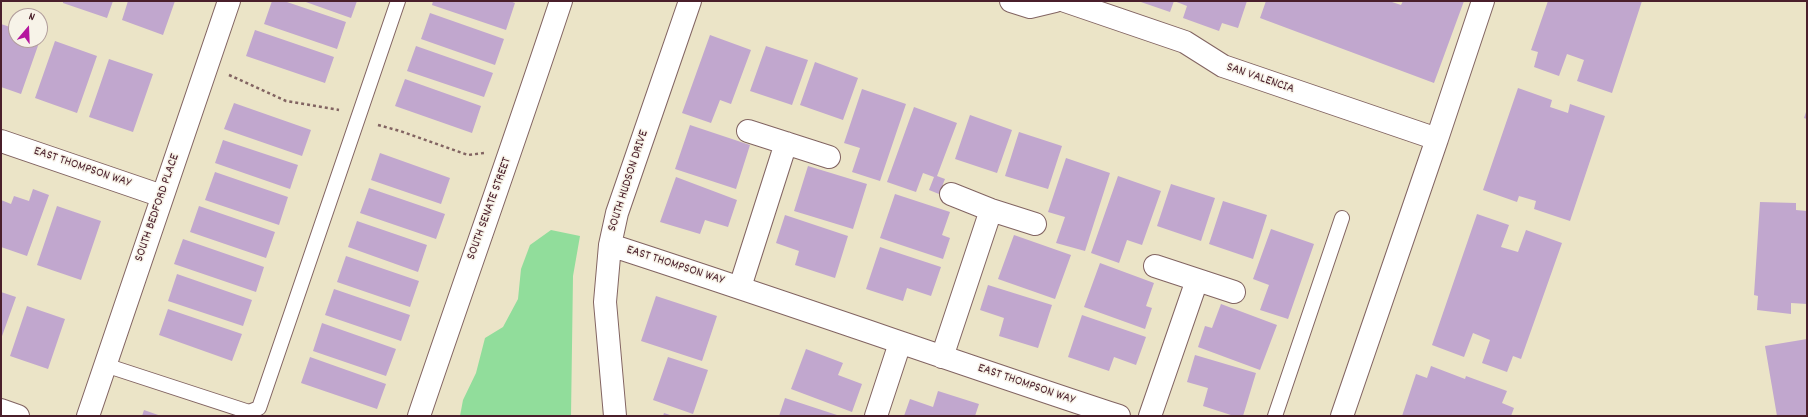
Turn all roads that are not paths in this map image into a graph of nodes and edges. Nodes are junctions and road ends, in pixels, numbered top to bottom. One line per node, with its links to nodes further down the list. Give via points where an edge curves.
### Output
1 (229, 1): 15 (street, SOUTH BEDFORD PLACE)
2 (398, 1): 26 (lane, via 259,408 249,412)
3 (561, 1): 31 (street, SOUTH SENATE STREET)
4 (690, 1): 19 (street, SOUTH HUDSON DRIVE, via 617,213)
5 (1011, 1): 6 (street, via 1030,7)
6 (1055, 1)
7 (1065, 1): 10 (street, SAN VALENCIA, via 1185,42 1223,66)
8 (1483, 1): 10 (street)
9 (748, 131): 12 (street)
10 (1437, 139): 36 (street)
11 (1, 141): 15 (street, EAST THOMPSON WAY)
12 (786, 144): 13 (street); 22 (street, EAST THOMPSON WAY)
13 (829, 157)
14 (951, 194): 16 (street)
15 (162, 196): 26 (street, SOUTH BEDFORD PLACE)
16 (991, 210): 18 (street); 25 (street)
17 (1342, 218): 35 (lane)
18 (1035, 224)
19 (610, 245): 22 (street, EAST THOMPSON WAY); 32 (street, SOUTH HUDSON DRIVE, via 605,302)
20 (1155, 266): 21 (street)
21 (1197, 280): 23 (street); 34 (street)
22 (740, 287): 24 (street, EAST THOMPSON WAY)
23 (1234, 292)
24 (900, 343): 25 (street, EAST THOMPSON WAY); 33 (street)
25 (942, 357): 28 (street, EAST THOMPSON WAY)
26 (105, 365): 30 (street, SOUTH BEDFORD PLACE)
27 (1, 410): 29 (street)
28 (1113, 415)
29 (18, 416)
30 (88, 416)
31 (419, 416)
32 (615, 416)
33 (876, 416)
34 (1150, 416)
35 (1275, 416)
36 (1342, 416)

